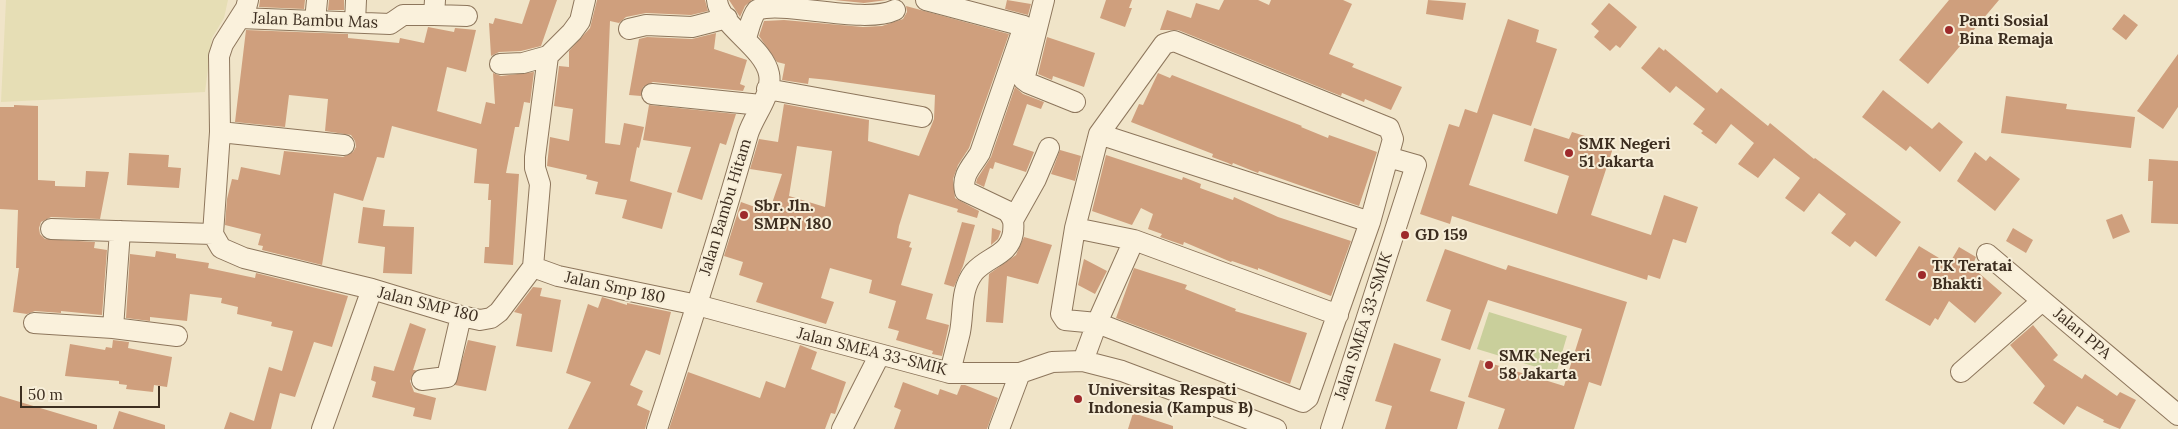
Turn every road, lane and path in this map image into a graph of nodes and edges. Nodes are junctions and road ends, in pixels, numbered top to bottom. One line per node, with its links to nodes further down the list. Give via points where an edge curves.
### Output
1 (248, 0): 13 (street)
2 (317, 0): 15 (street)
3 (356, 0): 16 (street)
4 (585, 0): 19 (street, via 576,27)
5 (717, 0): 14 (street, Jalan Bambu Hitam)
6 (803, 0): 10 (street, via 881,13); 18 (street, via 775,0 762,5)
7 (926, 0): 9 (street)
8 (1044, 0): 21 (street)
9 (955, 3): 21 (street, via 1022,24 1024,30)
10 (902, 4)
11 (434, 8): 12 (street); 16 (street, Jalan Bambu Mas, via 403,15 390,24)
12 (467, 16)
13 (240, 18): 15 (street, Jalan Bambu Mas); 26 (street, via 225,39 219,56)
14 (727, 18): 17 (street, via 692,27 646,25); 18 (street, Jalan Bambu Hitam)
15 (315, 21): 16 (street, Jalan Bambu Mas)
16 (355, 22)
17 (628, 29)
18 (746, 38): 23 (street, Jalan Bambu Hitam, via 766,65 769,75)
19 (548, 56): 20 (street); 39 (street, via 535,157 540,184)
20 (500, 64)
21 (1016, 78): 24 (street); 31 (street, via 969,168 964,187 965,191 1007,212)
22 (652, 94): 23 (street)
23 (764, 97): 25 (street); 42 (street, Jalan Bambu Hitam, via 749,131)
24 (1075, 102)
25 (922, 117)
26 (220, 132): 28 (street); 36 (street)
27 (1099, 134): 30 (street, via 1164,44 1170,41 1389,128 1393,139); 32 (street); 33 (street)
28 (344, 145)
29 (1049, 148): 31 (street)
30 (1388, 157): 32 (street); 61 (street, Jalan SMEA 33-SMIK, via 1416,165)
31 (1014, 220): 52 (street, via 1012,240 1007,249 974,272 964,292 960,330)
32 (1370, 222): 43 (street)
33 (1075, 228): 37 (street); 46 (street, via 1061,314 1065,320)
34 (51, 230): 35 (street)
35 (120, 231): 36 (street); 47 (street)
36 (212, 234): 40 (street, via 221,248 244,258)
37 (1134, 240): 43 (street); 46 (street)
38 (1987, 254): 41 (street, Jalan PPA)
39 (533, 267): 42 (street, Jalan Smp 180, via 558,276); 44 (street, Jalan SMP 180, via 491,318 480,320)
40 (372, 289): 44 (street, Jalan SMP 180); 56 (street, Jalan SMP 180)
41 (2042, 301): 51 (street); 55 (street, Jalan PPA)
42 (697, 305): 49 (street, Jalan SMEA 33-SMIK); 57 (street, Jalan Bambu Hitam)
43 (1338, 315): 46 (street, via 1308,398 1303,402)
44 (461, 316): 54 (street, via 447,377)
45 (34, 323): 47 (street)
46 (1097, 323): 50 (street)
47 (113, 328): 48 (street)
48 (177, 336)
49 (879, 356): 52 (street, Jalan SMEA 33-SMIK); 58 (street)
50 (1083, 361): 53 (street, Jalan SMEA 33-SMIK, via 1052,362); 60 (street, Jalan SMEA 33-SMIK, via 1122,371)
51 (1961, 372)
52 (950, 373): 53 (street, Jalan SMEA 33-SMIK)
53 (1020, 373): 59 (street)
54 (422, 380)
55 (2178, 415)
56 (322, 429)
57 (658, 429)
58 (842, 429)
59 (999, 429)
60 (1276, 429)
61 (1331, 429)

